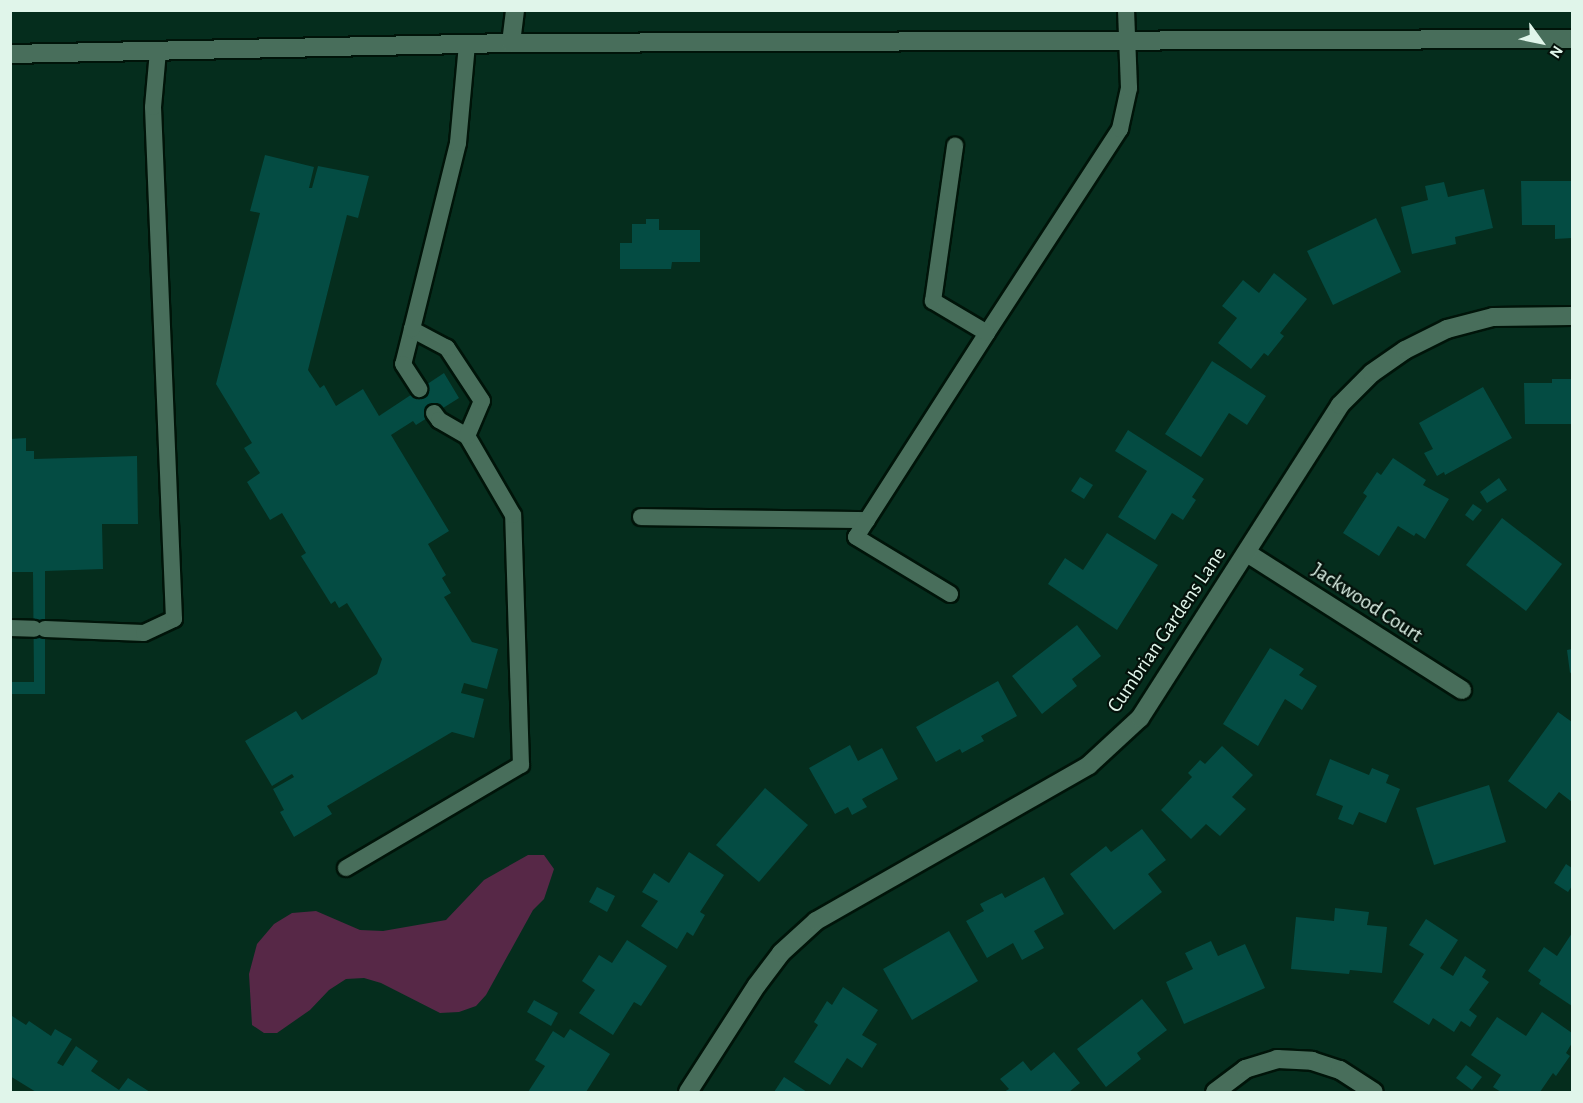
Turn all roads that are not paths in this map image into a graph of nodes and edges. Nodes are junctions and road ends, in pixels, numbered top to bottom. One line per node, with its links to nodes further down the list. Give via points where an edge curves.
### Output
1 (515, 10): 5 (street)
2 (1126, 10): 4 (lane)
3 (1572, 39): 4 (street)
4 (1126, 42): 5 (street); 12 (lane, via 1129,88 1120,129)
5 (511, 43): 6 (street)
6 (467, 44): 7 (street); 11 (lane, via 458,143)
7 (158, 51): 8 (street); 20 (lane, via 153,107 174,619 144,633)
8 (10, 54)
9 (955, 146): 12 (lane, via 933,301)
10 (1572, 316): 18 (street, Cumbrian Gardens Lane, via 1493,317 1447,329 1405,350 1372,374 1340,405)
11 (412, 329): 13 (lane, via 404,364); 15 (lane, via 447,348 482,400)
12 (987, 333): 17 (lane)
13 (419, 389)
14 (434, 413): 15 (lane)
15 (467, 436): 22 (lane, via 513,515 520,765)
16 (641, 517): 17 (lane)
17 (867, 520): 19 (lane, via 856,537)
18 (1247, 553): 21 (street, Jackwood Court); 23 (street, Cumbrian Gardens Lane, via 1140,718 1089,765 816,921 781,953 757,985)
19 (950, 594)
20 (10, 628)
21 (1462, 690)
22 (345, 868)
23 (688, 1092)
24 (1215, 1092): 25 (street, via 1245,1069 1277,1059 1312,1061 1340,1070)
25 (1374, 1092)

